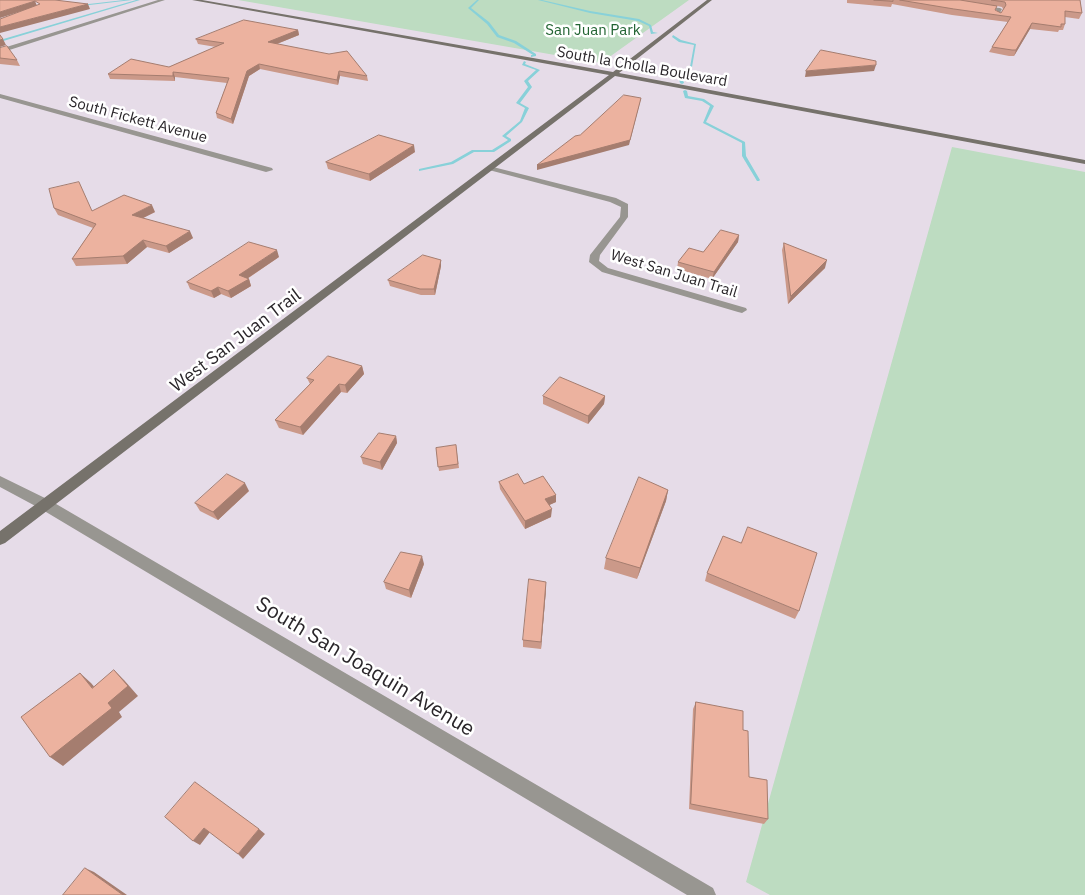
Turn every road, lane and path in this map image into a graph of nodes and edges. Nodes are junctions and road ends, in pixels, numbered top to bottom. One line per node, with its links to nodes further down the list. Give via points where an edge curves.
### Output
1 (163, 0): 6 (street)
2 (194, 0): 7 (main road, South la Cholla Boulevard)
3 (710, 0): 7 (main road, West San Juan Trail)
4 (972, 6): 5 (street, via 1000,9)
5 (998, 15)
6 (0, 51)
7 (614, 74): 9 (main road, South la Cholla Boulevard); 10 (main road, West San Juan Trail)
8 (0, 96): 11 (street, South Fickett Avenue)
9 (1085, 162)
10 (492, 168): 12 (street, West San Juan Trail, via 625,206 624,217 595,254 594,262 605,270); 14 (main road, West San Juan Trail)
11 (270, 170)
12 (742, 310)
13 (0, 481): 14 (street, South San Joaquin Avenue)
14 (46, 505): 15 (main road, West San Juan Trail); 16 (street, South San Joaquin Avenue)
15 (0, 539)
16 (706, 895)

